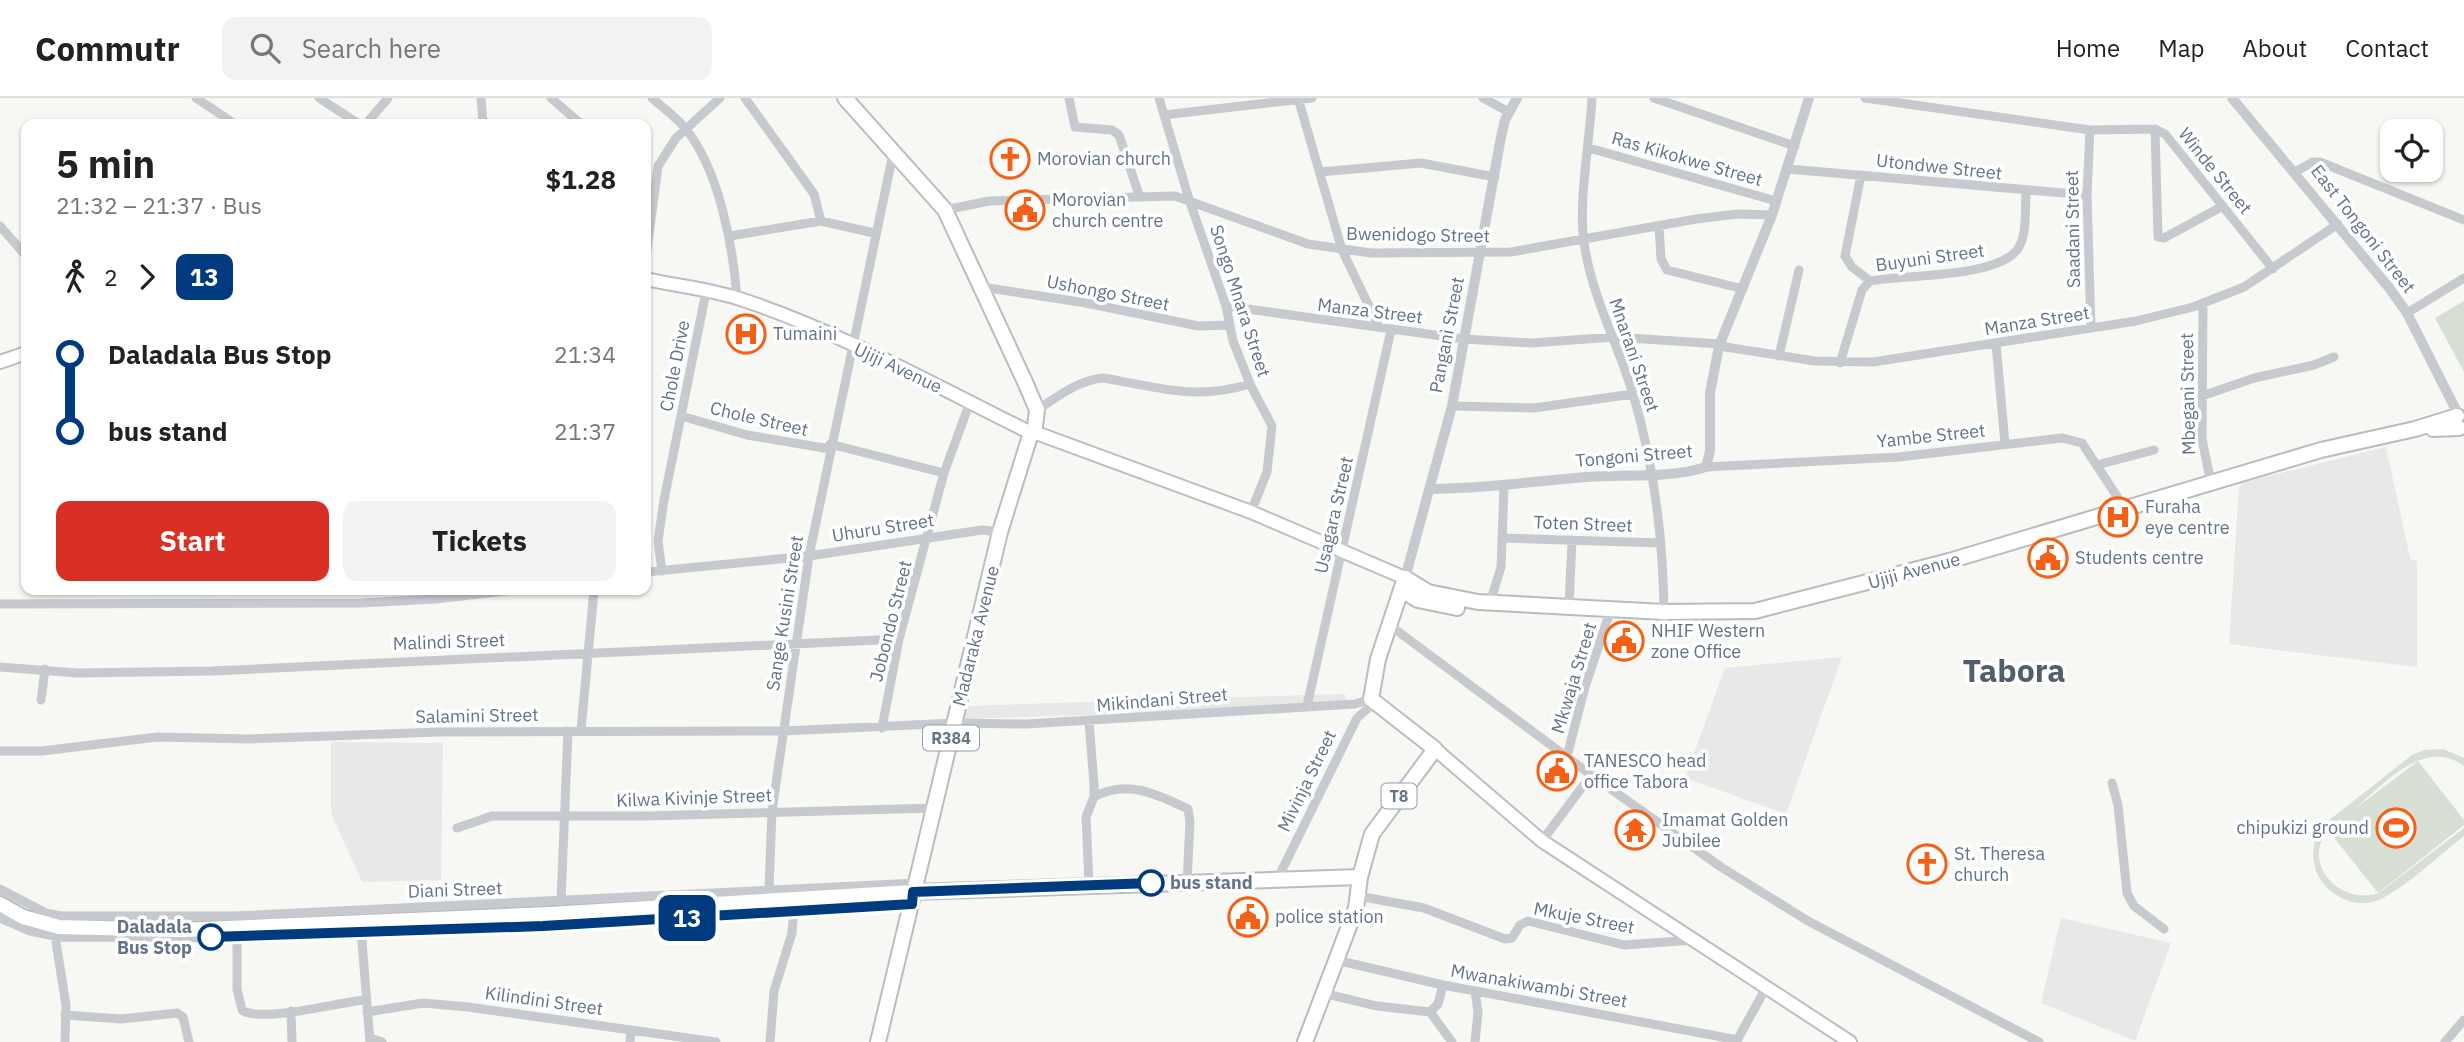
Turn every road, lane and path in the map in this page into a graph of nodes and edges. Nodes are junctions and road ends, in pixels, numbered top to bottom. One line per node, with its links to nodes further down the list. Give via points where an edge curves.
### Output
1 (196, 98): 23 (street)
2 (318, 98): 24 (street)
3 (388, 98): 25 (street)
4 (481, 98): 26 (street)
5 (551, 98): 27 (street)
6 (652, 98): 28 (street)
7 (720, 98): 28 (street)
8 (745, 98): 49 (street, via 814,194)
9 (845, 98): 33 (main road)
10 (1069, 98): 40 (street, via 1075,127 1112,130 1119,135)
11 (1159, 98): 22 (street, Songo Mnara Street)
12 (1312, 98): 20 (street)
13 (1483, 98): 21 (street)
14 (1517, 98): 21 (street, Pangani Street)
15 (1591, 98): 32 (street, Mnarani Street)
16 (1654, 98): 31 (street)
17 (1809, 98): 31 (street, Tongoni Street)
18 (1865, 98): 30 (street, Winde Street)
19 (2232, 98): 36 (street, East Tongoni Street)
20 (1298, 99): 22 (street); 35 (street)
21 (1509, 112): 38 (street, Pangani Street)
22 (1164, 115): 42 (street, Songo Mnara Street)
23 (228, 119)
24 (351, 119)
25 (370, 119)
26 (483, 119)
27 (575, 119)
28 (685, 128): 47 (street, via 657,166); 54 (street, via 710,174)
29 (2155, 129): 30 (street, Winde Street); 44 (street, Winde Street, via 2165,134); 44 (street, via 2158,237)
30 (2090, 130): 41 (street, Saadani Street)
31 (1795, 146): 34 (street, Tongoni Street)
32 (1589, 148): 43 (street, Ras Kikokwe Street); 55 (street, Mnarani Street)
33 (893, 154): 45 (main road); 53 (street, Sange Kusini Street)
34 (1788, 169): 37 (street, Utondwe Street); 43 (street, Tongoni Street)
35 (1320, 172): 38 (street, via 1421,163); 57 (street)
36 (2295, 172): 48 (street, via 2320,162); 50 (street, East Tongoni Street)
37 (1861, 175): 39 (street, Utondwe Street); 63 (street, via 1845,256)
38 (1495, 177): 58 (street, Pangani Street)
39 (2026, 191): 41 (street, Utondwe Street); 63 (street, Buyuni Street, via 2022,240 2007,259 1976,269)
40 (1139, 195): 42 (street, Bwenidogo Street); 45 (street, Bwenidogo Street, via 989,201)
41 (2087, 195): 73 (street, Saadani Street)
42 (1189, 199): 57 (street, Bwenidogo Street, via 1268,232); 69 (street, Songo Mnara Street)
43 (1776, 201): 46 (street, Tongoni Street)
44 (2223, 206): 59 (street, Winde Street)
45 (944, 210): 64 (main road)
46 (1772, 215): 52 (street, Bwenidogo Street, via 1737,214); 65 (street, Tongoni Street)
47 (651, 216)
48 (2464, 220)
49 (821, 221): 53 (street); 54 (street)
50 (2338, 224): 59 (street, Manza Street); 70 (street, East Tongoni Street)
51 (0, 226): 56 (street)
52 (1659, 226): 55 (street, Bwenidogo Street); 65 (street, via 1661,259 1667,270)
53 (874, 233): 79 (street, Sange Kusini Street)
54 (730, 236): 67 (street)
55 (1584, 240): 58 (street, Bwenidogo Street, via 1511,252); 75 (street, Mnarani Street)
56 (21, 250)
57 (1342, 250): 58 (street, Bwenidogo Street); 72 (street)
58 (1481, 251): 76 (street, Pangani Street)
59 (2273, 269): 68 (street, Manza Street, via 2244,287)
60 (1799, 270): 81 (street)
61 (2464, 278): 70 (street)
62 (651, 280): 66 (main road, Ujiji Avenue)
63 (1870, 281): 84 (street, Buyuni Street, via 1862,290)
64 (982, 286): 71 (street, Ushongo Street, via 1198,326); 90 (main road)
65 (1743, 289): 78 (street, Tongoni Street)
66 (706, 292): 67 (main road, Ujiji Avenue); 91 (street, Chole Drive)
67 (737, 298): 79 (main road, Ujiji Avenue)
68 (2203, 303): 73 (street, Manza Street); 87 (street, Mbegani Street)
69 (1226, 306): 71 (street, Songo Mnara Street); 72 (street, Manza Street)
70 (2407, 313): 92 (street, East Tongoni Street)
71 (1229, 324): 85 (street, Songo Mnara Street)
72 (1379, 327): 74 (street, Manza Street)
73 (2091, 328): 77 (street, Manza Street)
74 (1391, 330): 76 (street, Manza Street); 111 (street, Usagara Street)
75 (1614, 337): 76 (street, Manza Street, via 1532,343); 78 (street, Manza Street); 86 (street, Mnarani Street)
76 (1464, 339): 89 (street, Pangani Street)
77 (1996, 344): 84 (street, Manza Street); 94 (street)
78 (1719, 345): 81 (street, Manza Street); 98 (street, Tongoni Street, via 1710,393)
79 (851, 346): 88 (main road, Ujiji Avenue); 95 (street, Sange Kusini Street)
80 (21, 355): 83 (main road)
81 (1779, 356): 84 (street, Manza Street)
82 (2334, 357): 87 (street)
83 (0, 362)
84 (1840, 363)
85 (1250, 384): 90 (street, via 1224,392 1191,394 1103,378 1062,393); 105 (street, Songo Mnara Street, via 1269,416 1272,438 1267,472)
86 (1633, 394): 89 (street, via 1534,408); 100 (street, Mnarani Street)
87 (2202, 396): 101 (street, Mbegani Street, via 2202,439)
88 (970, 402): 93 (main road, Ujiji Avenue); 99 (street, Jobondo Street)
89 (1452, 406): 103 (street, Pangani Street)
90 (1037, 410): 93 (main road, Madaraka Avenue / R384)
91 (681, 416): 95 (street, Chole Street, via 747,435); 113 (street, Chole Drive, via 658,541)
92 (2461, 418): 101 (main road, Ujiji Avenue, via 2321,450)
93 (1033, 432): 105 (main road, Ujiji Avenue); 106 (main road, Madaraka Avenue / R384)
94 (2005, 444): 97 (street, Yambe Street, via 2073,439 2082,443); 98 (street, Yambe Street, via 1899,457)
95 (830, 446): 99 (street, Chole Street); 112 (street, Sange Kusini Street)
96 (2154, 450): 97 (street)
97 (2096, 465): 104 (street, Yambe Street)
98 (1706, 467): 100 (street, Tongoni Street)
99 (944, 473): 107 (street, Jobondo Street)
100 (1651, 474): 102 (street, Tongoni Street); 110 (street, Mnarani Street)
101 (2211, 483): 104 (main road, Ujiji Avenue)
102 (1503, 486): 103 (street, Tongoni Street); 108 (street)
103 (1430, 489): 115 (street, Pangani Street)
104 (2124, 507): 124 (main road, Ujiji Avenue, via 1949,561 1755,611)
105 (1251, 512): 111 (main road, Ujiji Avenue)
106 (1000, 532): 107 (street, Uhuru Street); 135 (main road, Madaraka Avenue / R384)
107 (928, 537): 112 (street, Uhuru Street); 126 (street, Jobondo Street)
108 (1504, 538): 109 (street, Toten Street); 119 (street)
109 (1572, 540): 110 (street, Toten Street); 122 (street)
110 (1661, 543): 124 (street, Mnarani Street)
111 (1343, 550): 115 (main road, Ujiji Avenue, via 1382,568); 133 (street, Usagara Street)
112 (809, 556): 113 (street, Uhuru Street); 127 (street, Sange Kusini Street)
113 (663, 571): 114 (street, Uhuru Street)
114 (651, 572)
115 (1403, 584): 118 (main road); 119 (main road, Ujiji Avenue, via 1459,600); 121 (main road)
116 (471, 595): 120 (street, via 362,603)
117 (594, 595): 128 (street)
118 (1418, 600): 121 (main road); 123 (main road, via 1459,608)
119 (1490, 603): 122 (main road, Ujiji Avenue)
120 (0, 604)
121 (1395, 606): 125 (main road)
122 (1569, 607): 123 (main road, Ujiji Avenue)
123 (1610, 614): 124 (main road, Ujiji Avenue); 142 (street, Mkwaja Street)
124 (1664, 617)
125 (1388, 624): 132 (main road, via 1371,687); 142 (street)
126 (899, 639): 127 (street, Malindi Street); 136 (street, Jobondo Street)
127 (795, 644): 128 (street, Malindi Street); 139 (street, Sange Kusini Street)
128 (589, 651): 130 (street, Malindi Street, via 212,670 77,673); 137 (street)
129 (0, 667): 130 (street, Malindi Street)
130 (45, 669): 131 (street)
131 (41, 700)
132 (1372, 701): 133 (street, Mikindani Street); 140 (main road); 152 (street, Mivinja Street, via 1357,718)
133 (1307, 706): 134 (street, Mikindani Street)
134 (1089, 722): 135 (street, Mikindani Street); 145 (street)
135 (955, 723): 136 (street, Salamini Street); 146 (main road, Madaraka Avenue / R384)
136 (882, 728): 139 (street, Salamini Street)
137 (580, 730): 138 (street, Salamini Street); 139 (street, Salamini Street)
138 (568, 731): 141 (street, Salamini Street, via 157,737 42,751); 148 (street)
139 (783, 731): 147 (street, Sange Kusini Street)
140 (1435, 749): 150 (main road); 151 (main road, T8, via 1381,818)
141 (0, 751)
142 (1567, 756): 143 (street)
143 (1591, 775): 150 (street); 194 (street, via 1721,867 1808,921)
144 (2112, 783): 164 (street, via 2127,893 2134,906)
145 (1094, 797): 153 (street, via 1121,789 1149,790 1188,809); 154 (street, via 1086,817)
146 (934, 808): 147 (street, Kilwa Kivinje Street); 157 (main road, Madaraka Avenue / R384)
147 (772, 811): 148 (street, Kilwa Kivinje Street); 155 (street, Sange Kusini Street)
148 (564, 816): 149 (street, Kilwa Kivinje Street, via 492,816); 159 (street)
149 (457, 828)
150 (1542, 841): 167 (main road)
151 (1360, 877): 152 (main road); 158 (main road, T8)
152 (1277, 880): 153 (main road)
153 (1187, 883): 154 (main road)
154 (1090, 884): 157 (main road)
155 (769, 888): 157 (street, Diani Street); 159 (street, Diani Street)
156 (0, 889): 159 (street, Diani Street, via 46,913 73,916 233,916)
157 (914, 893): 161 (main road); 189 (main road, Madaraka Avenue / R384)
158 (1358, 896): 167 (street, Mkuje Street, via 1424,908 1505,939 1513,938 1520,925 1528,922 1624,945); 168 (main road, T8)
159 (561, 901)
160 (0, 904): 165 (main road)
161 (794, 904): 163 (main road); 188 (street, via 792,933 774,990)
162 (0, 918): 165 (street, via 30,931)
163 (361, 928): 165 (main road); 166 (street); 173 (street)
164 (2164, 929)
165 (58, 933): 166 (street); 177 (street)
166 (237, 938): 174 (street, via 237,989 242,1010 261,1016)
167 (1694, 940): 170 (main road)
168 (1336, 960): 169 (street, Mwanakiwambi Street); 172 (main road, T8)
169 (1443, 985): 171 (street, Mwanakiwambi Street); 176 (street, via 1438,1004)
170 (1767, 986): 181 (street); 193 (main road)
171 (1475, 990): 181 (street, Mwanakiwambi Street); 192 (street)
172 (1323, 993): 176 (street); 190 (main road, T8)
173 (364, 1000): 174 (street); 175 (street)
174 (291, 1012): 184 (street)
175 (367, 1012): 179 (street, Kilindini Street, via 414,1004 444,1005); 180 (street)
176 (1430, 1012): 191 (street)
177 (65, 1015): 182 (street); 183 (street, via 121,1019 177,1013 183,1017)
178 (2464, 1020): 195 (street)
179 (631, 1030): 186 (street); 187 (street, Kilindini Street)
180 (370, 1040): 185 (street)
181 (1737, 1041)
182 (65, 1042)
183 (189, 1042)
184 (292, 1042)
185 (382, 1042)
186 (630, 1042)
187 (716, 1042)
188 (769, 1042)
189 (878, 1042)
190 (1305, 1042)
191 (1452, 1042)
192 (1475, 1042)
193 (1850, 1042)
194 (2039, 1042)
195 (2445, 1042)

